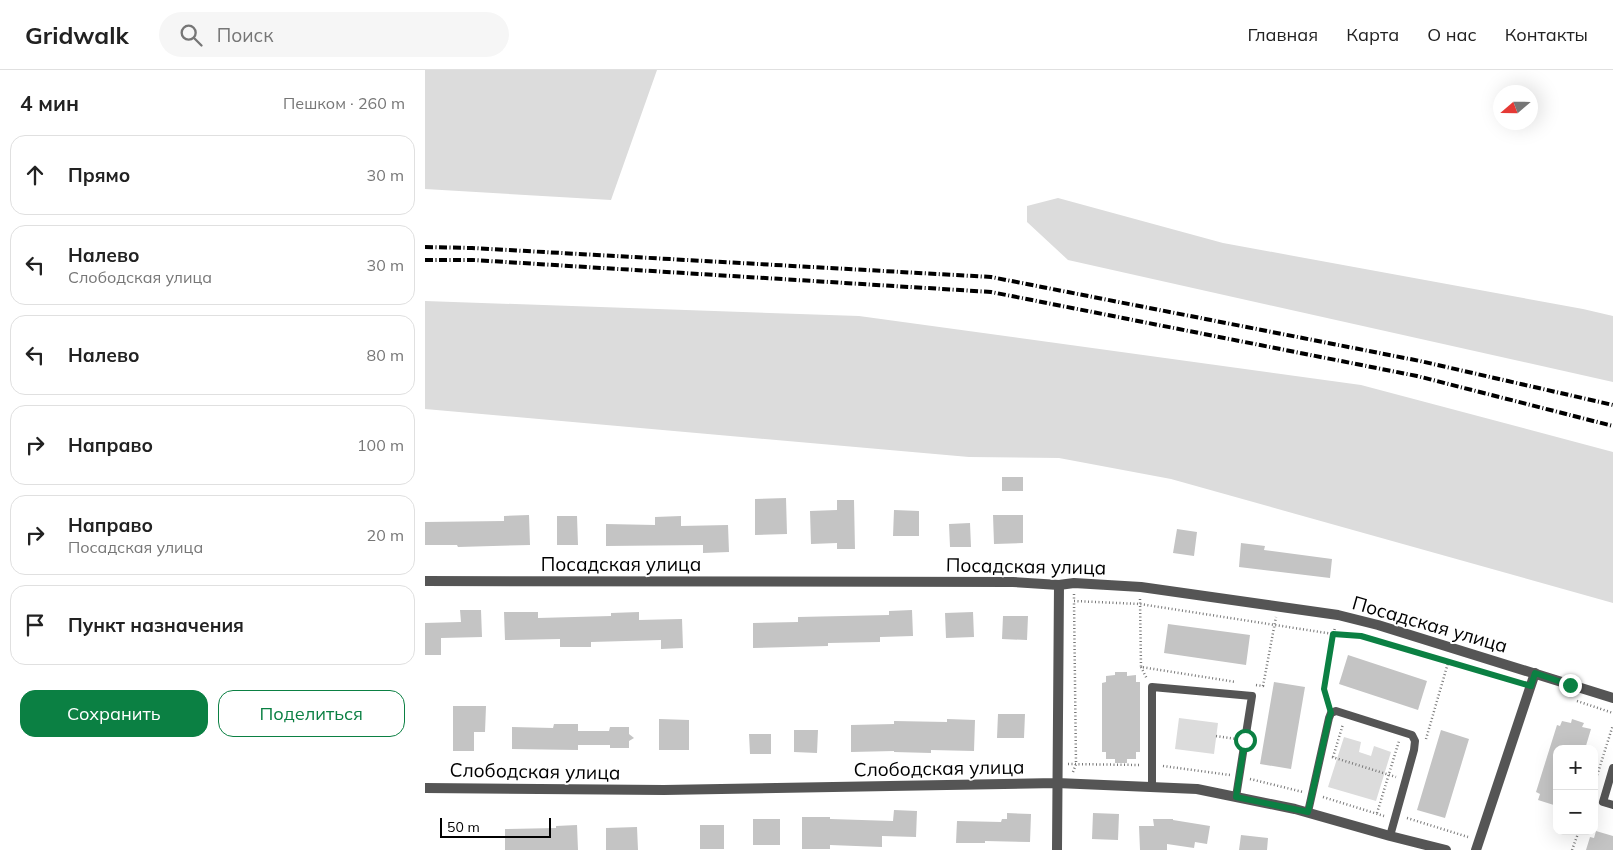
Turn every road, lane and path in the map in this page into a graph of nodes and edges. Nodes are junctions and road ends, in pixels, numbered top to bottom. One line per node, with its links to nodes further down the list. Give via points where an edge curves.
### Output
1 (425, 581): 3 (street, Посадская улица, via 1003,582)
2 (1074, 583): 3 (street, Посадская улица); 4 (street, Посадская улица); 5 (path)
3 (1059, 586): 32 (street)
4 (1141, 587): 6 (path); 7 (street, Посадская улица)
5 (1074, 601): 6 (path); 33 (path, via 1076,764)
6 (1140, 604): 9 (path); 15 (path, via 1141,667)
7 (1279, 606): 8 (street, Посадская улица); 9 (path)
8 (1338, 615): 10 (path); 11 (street, Посадская улица)
9 (1275, 625): 10 (path); 16 (path, via 1263,686)
10 (1333, 634): 12 (path, via 1361,636); 18 (path, via 1324,689)
11 (1453, 648): 12 (path); 13 (street, Посадская улица)
12 (1448, 662): 14 (path); 24 (path)
13 (1535, 673): 17 (street, Посадская улица); 46 (street)
14 (1494, 675)
15 (1244, 683)
16 (1253, 685)
17 (1613, 698)
18 (1331, 713): 19 (lane); 25 (lane)
19 (1345, 714): 21 (lane); 26 (path)
20 (1613, 725): 29 (path)
21 (1401, 732): 30 (path); 31 (lane, via 1412,735 1415,741)
22 (1216, 736): 23 (path)
23 (1245, 740): 34 (lane, via 1252,696 1152,688); 37 (lane)
24 (1424, 744)
25 (1321, 754): 26 (path); 40 (lane)
26 (1333, 758): 27 (path); 30 (path)
27 (1331, 765)
28 (1613, 768): 39 (lane, via 1603,802)
29 (1598, 772)
30 (1388, 775): 31 (path); 41 (path)
31 (1406, 780): 43 (lane)
32 (1057, 783): 33 (street, Слободская улица); 35 (street, Слободская улица, via 664,790); 44 (street)
33 (1069, 784): 34 (street, Слободская улица)
34 (1152, 787): 37 (street, Слободская улица, via 1197,789)
35 (425, 788)
36 (1325, 789): 38 (path)
37 (1236, 797): 40 (street, Слободская улица)
38 (1322, 797)
39 (1613, 805)
40 (1308, 812): 43 (street, Слободская улица)
41 (1377, 813)
42 (1578, 835): 47 (path)
43 (1390, 836): 45 (street, Слободская улица)
44 (1057, 850)
45 (1446, 850)
46 (1476, 850)
47 (1573, 850)

